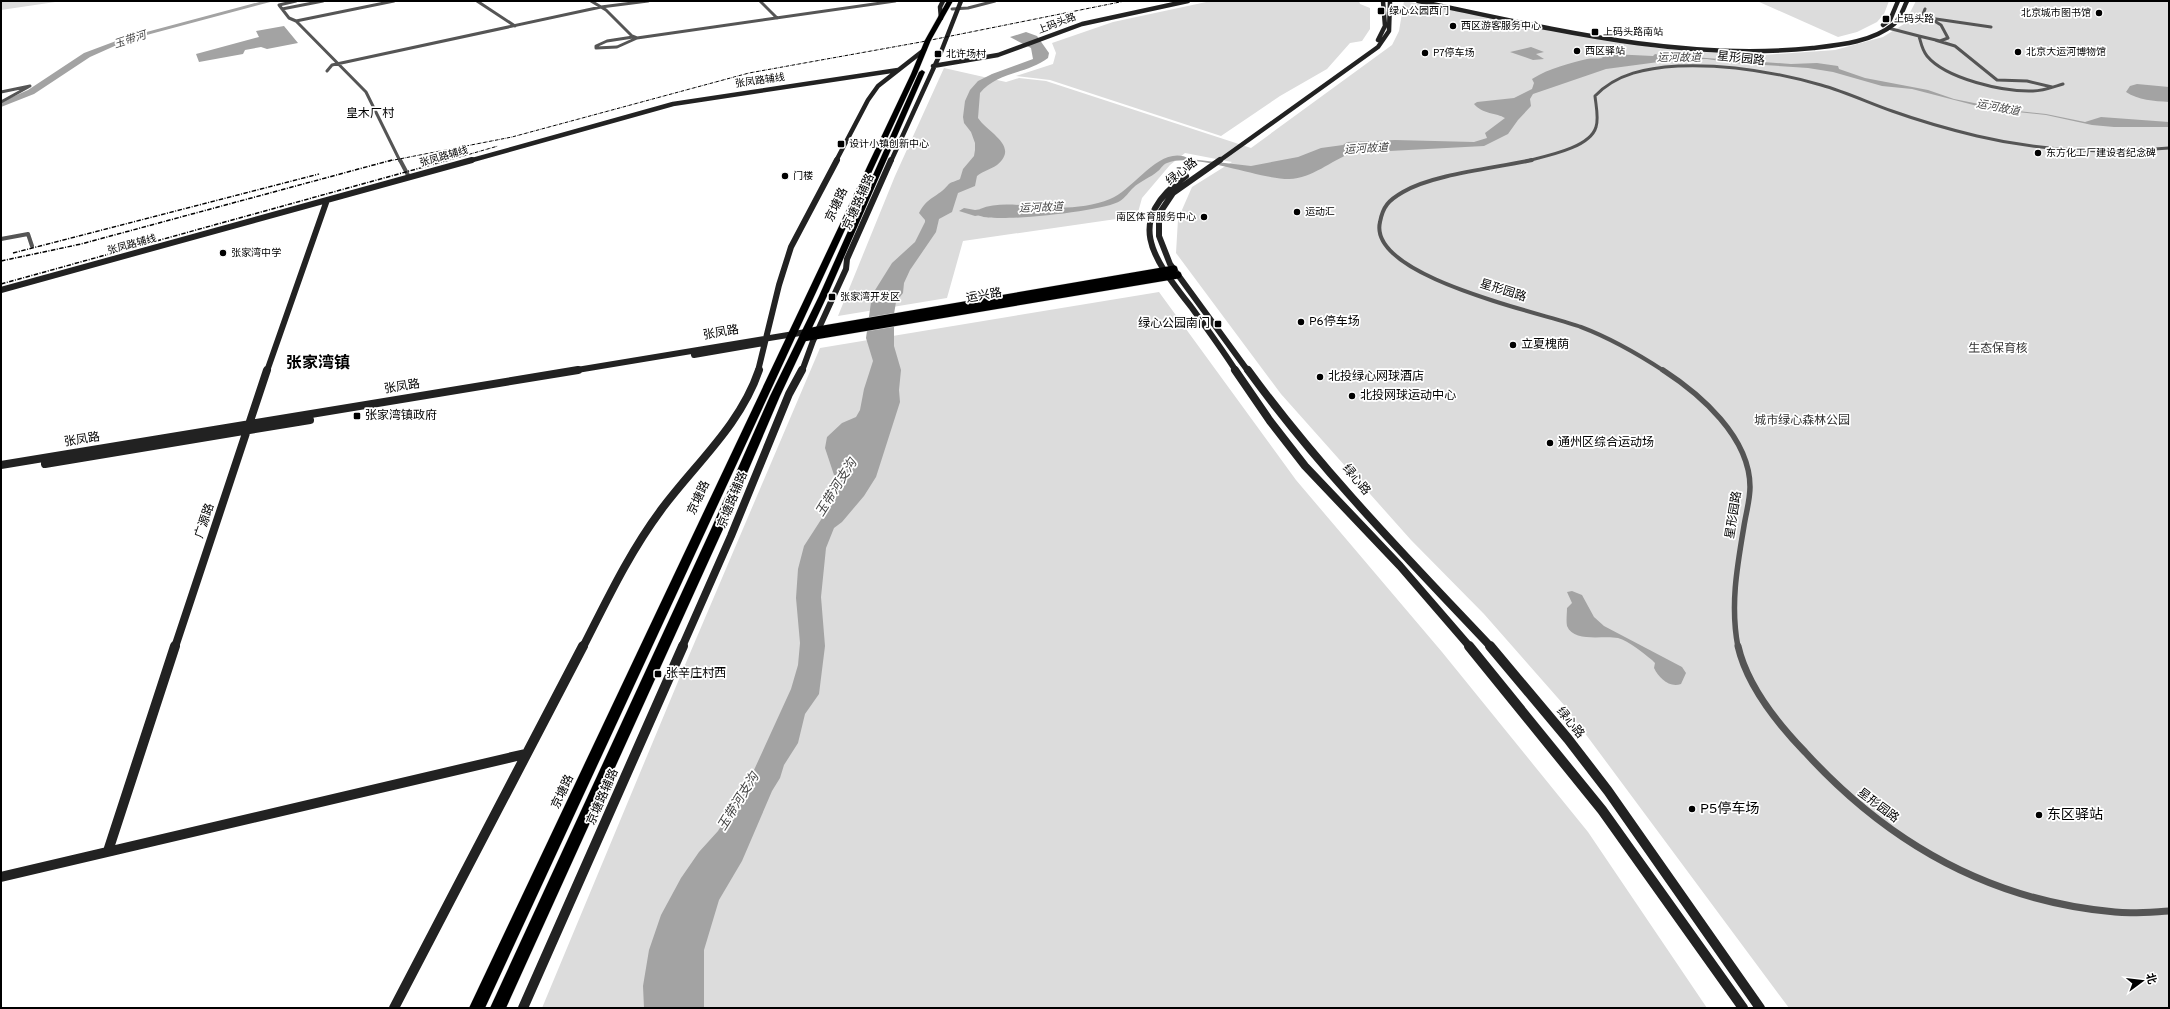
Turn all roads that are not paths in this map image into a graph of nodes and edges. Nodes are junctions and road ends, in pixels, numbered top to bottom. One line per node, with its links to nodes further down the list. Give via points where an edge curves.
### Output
1 (296, 1): 23 (street, via 279,5)
2 (323, 1): 23 (street)
3 (394, 1): 28 (street)
4 (477, 1): 29 (street)
5 (591, 1): 21 (street)
6 (648, 1): 21 (street)
7 (760, 1): 25 (street)
8 (895, 1): 25 (street)
9 (943, 1): 26 (main road, via 940,7)
10 (950, 1): 26 (highway, 京塘路)
11 (995, 1): 20 (street, via 968,8)
12 (1179, 1): 22 (main road, 上码头路)
13 (1188, 1): 22 (main road, 上码头路)
14 (1382, 1): 48 (main road, via 1385,26 1373,45)
15 (1390, 1): 55 (main road, 绿心路, via 1390,30 1378,47 1182,185 1166,202 1160,212 1157,235)
16 (1418, 1): 35 (main road)
17 (1430, 1): 35 (main road)
18 (1898, 1): 37 (main road, via 1890,20 1884,25 1835,42 1760,49)
19 (1907, 1): 31 (main road, via 1902,16)
20 (957, 5): 41 (main road, 京塘路辅路); 57 (highway, 京塘路, via 924,67)
21 (601, 7): 29 (street); 33 (street)
22 (1149, 8): 41 (main road, 上码头路, via 1072,27 998,55)
23 (282, 9): 28 (street, via 289,18)
24 (1925, 9): 27 (street, via 1923,14)
25 (777, 18): 33 (street)
26 (941, 18): 34 (highway, 京塘路)
27 (1928, 18): 30 (street); 36 (street, via 1942,24 1948,38)
28 (296, 21): 40 (street)
29 (515, 26): 40 (street)
30 (1991, 27)
31 (1888, 28): 32 (street); 37 (main road, via 1858,40 1793,50 1723,50)
32 (1919, 36): 36 (street); 45 (street, via 1926,56 1952,73 1984,84 2006,88 2033,91)
33 (635, 38): 33 (street, via 634,42 596,48 607,41)
34 (930, 38): 38 (highway, 京塘路); 39 (main road)
35 (1619, 39): 37 (main road)
36 (1935, 40): 45 (street, via 1952,45 1997,80 2027,81)
37 (1667, 45)
38 (924, 50): 39 (main road); 57 (highway, 京塘路)
39 (917, 54): 42 (main road)
40 (339, 64): 43 (street); 51 (street, via 366,92)
41 (934, 65): 57 (main road, 京塘路辅路, via 847,259 846,269)
42 (898, 70): 51 (main road, 张凤路辅线, via 689,100); 58 (main road, via 878,86 868,100 791,248 782,268)
43 (327, 71)
44 (2063, 84): 45 (street)
45 (2052, 87)
46 (1, 92): 47 (street, via 30,86)
47 (1, 102)
48 (1234, 142)
49 (2169, 148): 65 (street, 星形园路, via 2097,153 2021,144 1934,125 1843,92 1783,76 1724,67 1659,68 1622,77 1603,86 1595,96 1597,119 1594,132 1584,142 1545,157 1448,177 1415,188 1388,203 1379,214 1377,226 1383,243 1402,263 1442,283 1580,327 1624,348 1698,395 1726,425 1742,455 1751,483 1734,607 1738,649 1753,682 1772,714 1842,793 1884,826 1918,848 1973,877 2022,896 2087,910)
50 (1192, 171): 55 (main road, 绿心路, via 1165,192 1157,201 1150,218 1148,229 1154,254)
51 (409, 177): 52 (main road, 张凤路辅线)
52 (327, 200): 56 (main road, 张凤路辅线); 59 (main road, 广源路)
53 (1, 239): 54 (street, via 28,234)
54 (32, 246)
55 (1172, 273): 57 (main road, 运兴路); 70 (main road, 绿心路, via 1279,434 1414,582 1543,735 1599,806); 71 (main road, 绿心路, via 1278,411 1405,556 1498,654 1568,738)
56 (1, 290)
57 (804, 335): 58 (main road, 张凤路); 67 (highway, 京塘路); 68 (highway, 京塘路, via 774,396 718,527); 69 (main road, 京塘路辅路, via 799,379 789,394 731,536)
58 (766, 340): 59 (main road, 张凤路); 62 (main road, via 754,384 740,411 648,526)
59 (247, 427): 60 (main road, 张凤路); 61 (main road, 张凤路); 63 (main road, 广源路)
60 (1, 465)
61 (1, 471)
62 (525, 754): 63 (main road); 66 (main road)
63 (108, 851): 64 (main road)
64 (1, 877)
65 (2169, 912)
66 (394, 1008)
67 (477, 1008)
68 (498, 1008)
69 (523, 1008)
70 (1743, 1008)
71 (1760, 1008)

